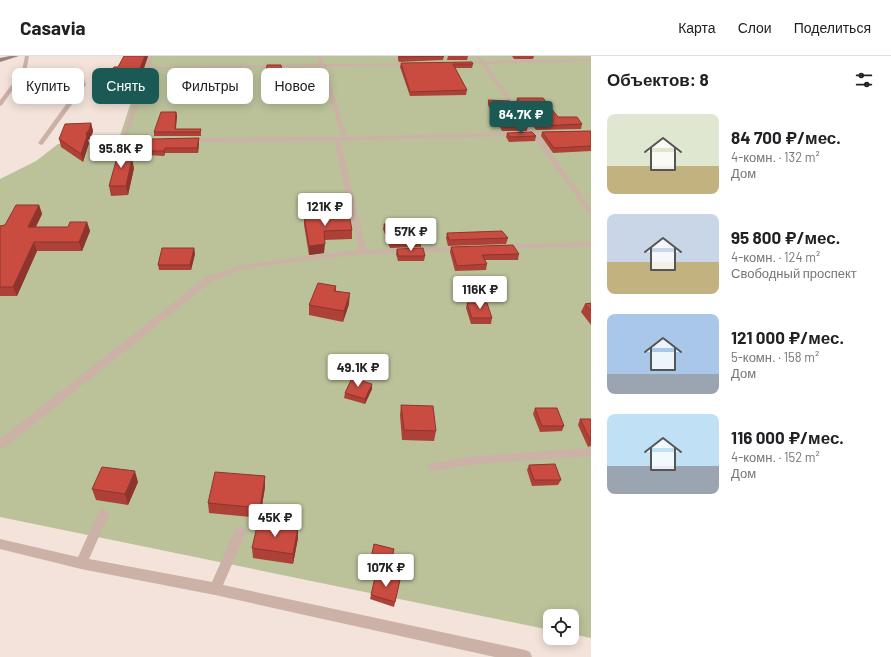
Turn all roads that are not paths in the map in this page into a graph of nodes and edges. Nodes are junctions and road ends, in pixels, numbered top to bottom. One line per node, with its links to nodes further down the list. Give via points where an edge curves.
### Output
1 (16, 56): 6 (main road)
2 (27, 56): 12 (lane)
3 (151, 56): 13 (lane)
4 (319, 56): 11 (lane)
5 (478, 56): 8 (lane)
6 (0, 60)
7 (591, 60): 8 (lane)
8 (482, 62): 9 (lane); 19 (lane)
9 (458, 63)
10 (418, 64): 11 (lane)
11 (322, 66): 13 (lane); 21 (lane)
12 (24, 68)
13 (148, 68)
14 (12, 88): 15 (lane)
15 (0, 104)
16 (69, 104): 26 (lane)
17 (136, 104): 22 (lane)
18 (564, 133): 19 (lane)
19 (535, 134): 21 (lane); 27 (lane)
20 (337, 139): 21 (lane); 24 (lane); 31 (lane)
21 (345, 139)
22 (124, 140): 23 (lane); 25 (lane)
23 (172, 140)
24 (180, 140)
25 (92, 141)
26 (41, 143)
27 (591, 212)
28 (591, 244): 30 (lane)
29 (469, 248): 31 (lane)
30 (492, 248)
31 (363, 252): 32 (lane, via 239,268 209,279)
32 (0, 445)
33 (591, 452): 34 (lane, via 476,460)
34 (433, 467)
35 (103, 514): 38 (lane)
36 (240, 532): 39 (lane)
37 (0, 544): 38 (lane)
38 (81, 564): 39 (lane)
39 (215, 589): 40 (lane)
40 (525, 657)

